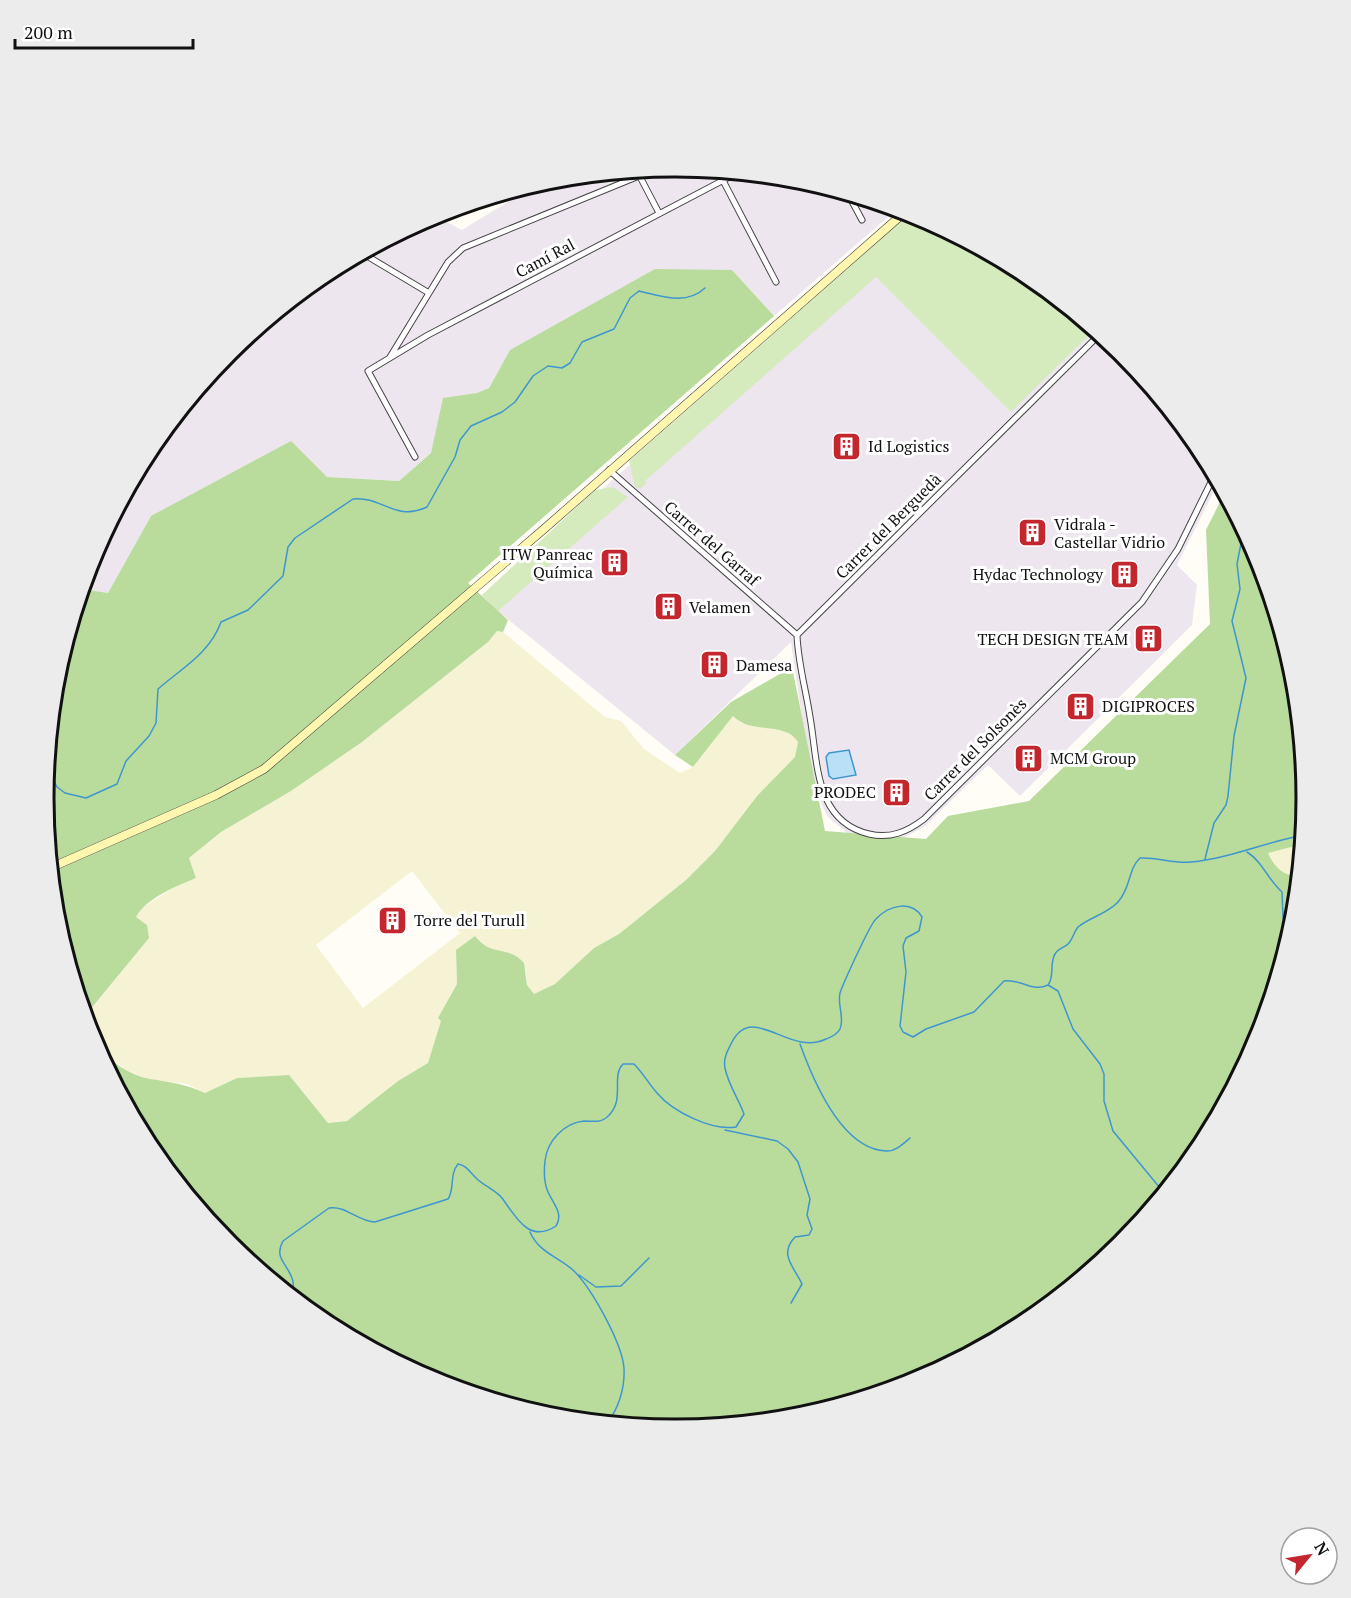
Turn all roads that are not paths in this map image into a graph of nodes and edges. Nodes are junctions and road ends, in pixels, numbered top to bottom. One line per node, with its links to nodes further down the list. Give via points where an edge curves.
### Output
1 (641, 179): 5 (street)
2 (621, 180): 10 (street, via 464,248 448,262)
3 (723, 180): 5 (street, Camí Ral); 9 (street)
4 (853, 204): 7 (street)
5 (659, 213): 12 (street, Camí Ral)
6 (897, 219): 14 (street)
7 (862, 220)
8 (371, 258): 10 (street)
9 (776, 282)
10 (429, 293): 12 (street)
11 (1094, 340): 16 (street, Carrer del Berguedà)
12 (389, 358): 13 (street, Camí Ral, via 368,371)
13 (415, 457)
14 (609, 470): 16 (street, Carrer del Garraf); 17 (street, via 264,769 216,795)
15 (1211, 483): 16 (street, Carrer del Solsonès, via 1178,549 1142,602 924,819 906,831 887,836 865,833 848,825 829,806 819,783)
16 (797, 636)
17 (57, 865)

